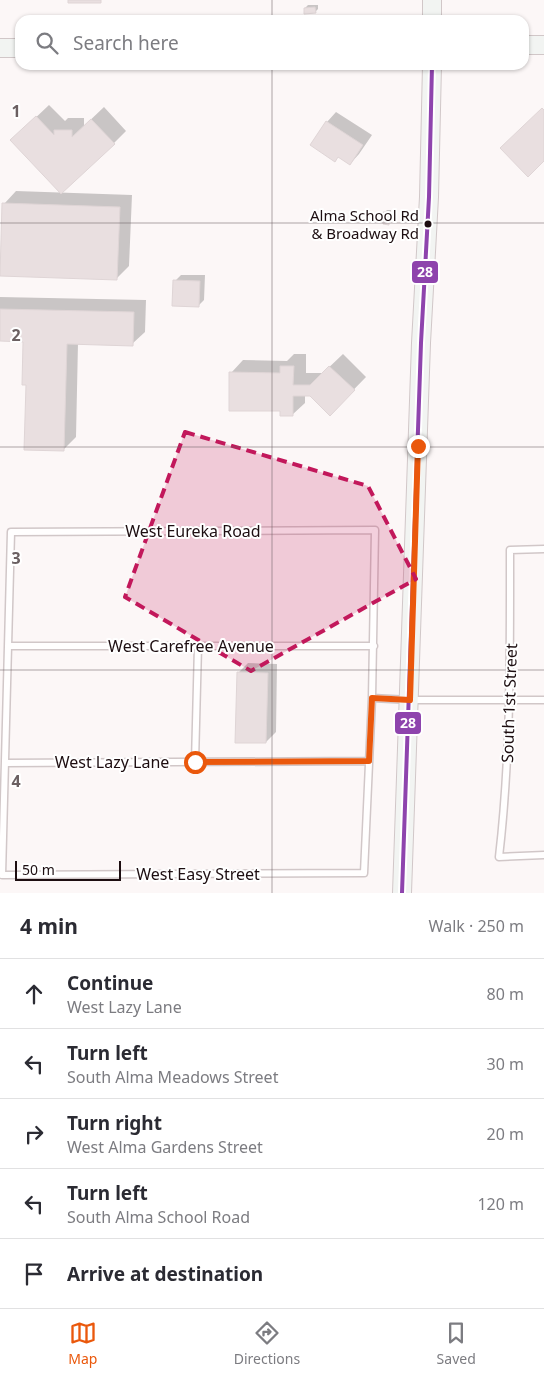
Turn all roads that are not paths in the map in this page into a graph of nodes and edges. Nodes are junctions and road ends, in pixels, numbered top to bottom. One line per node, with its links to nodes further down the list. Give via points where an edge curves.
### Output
1 (432, 0): 2 (main road)
2 (432, 15)
3 (529, 45): 4 (main road)
4 (544, 45)
5 (0, 48): 6 (main road)
6 (15, 48)
7 (432, 70): 13 (main road)
8 (544, 549): 14 (lane, South 1st Street, via 510,550)
9 (8, 646): 10 (lane, West Carefree Avenue); 11 (lane, West Eureka Road, via 11,532 376,530); 18 (lane)
10 (198, 646): 11 (lane, West Carefree Avenue); 17 (lane)
11 (374, 646): 12 (lane)
12 (372, 698): 13 (lane); 16 (lane)
13 (410, 700): 14 (lane); 20 (main road)
14 (510, 700): 15 (lane); 19 (lane, South 1st Street, via 505,802 498,857)
15 (544, 700)
16 (369, 761): 17 (lane, West Lazy Lane); 18 (lane, West Easy Street, via 364,873 2,875)
17 (195, 762): 18 (lane, West Lazy Lane)
18 (5, 763)
19 (544, 855)
20 (402, 893)

